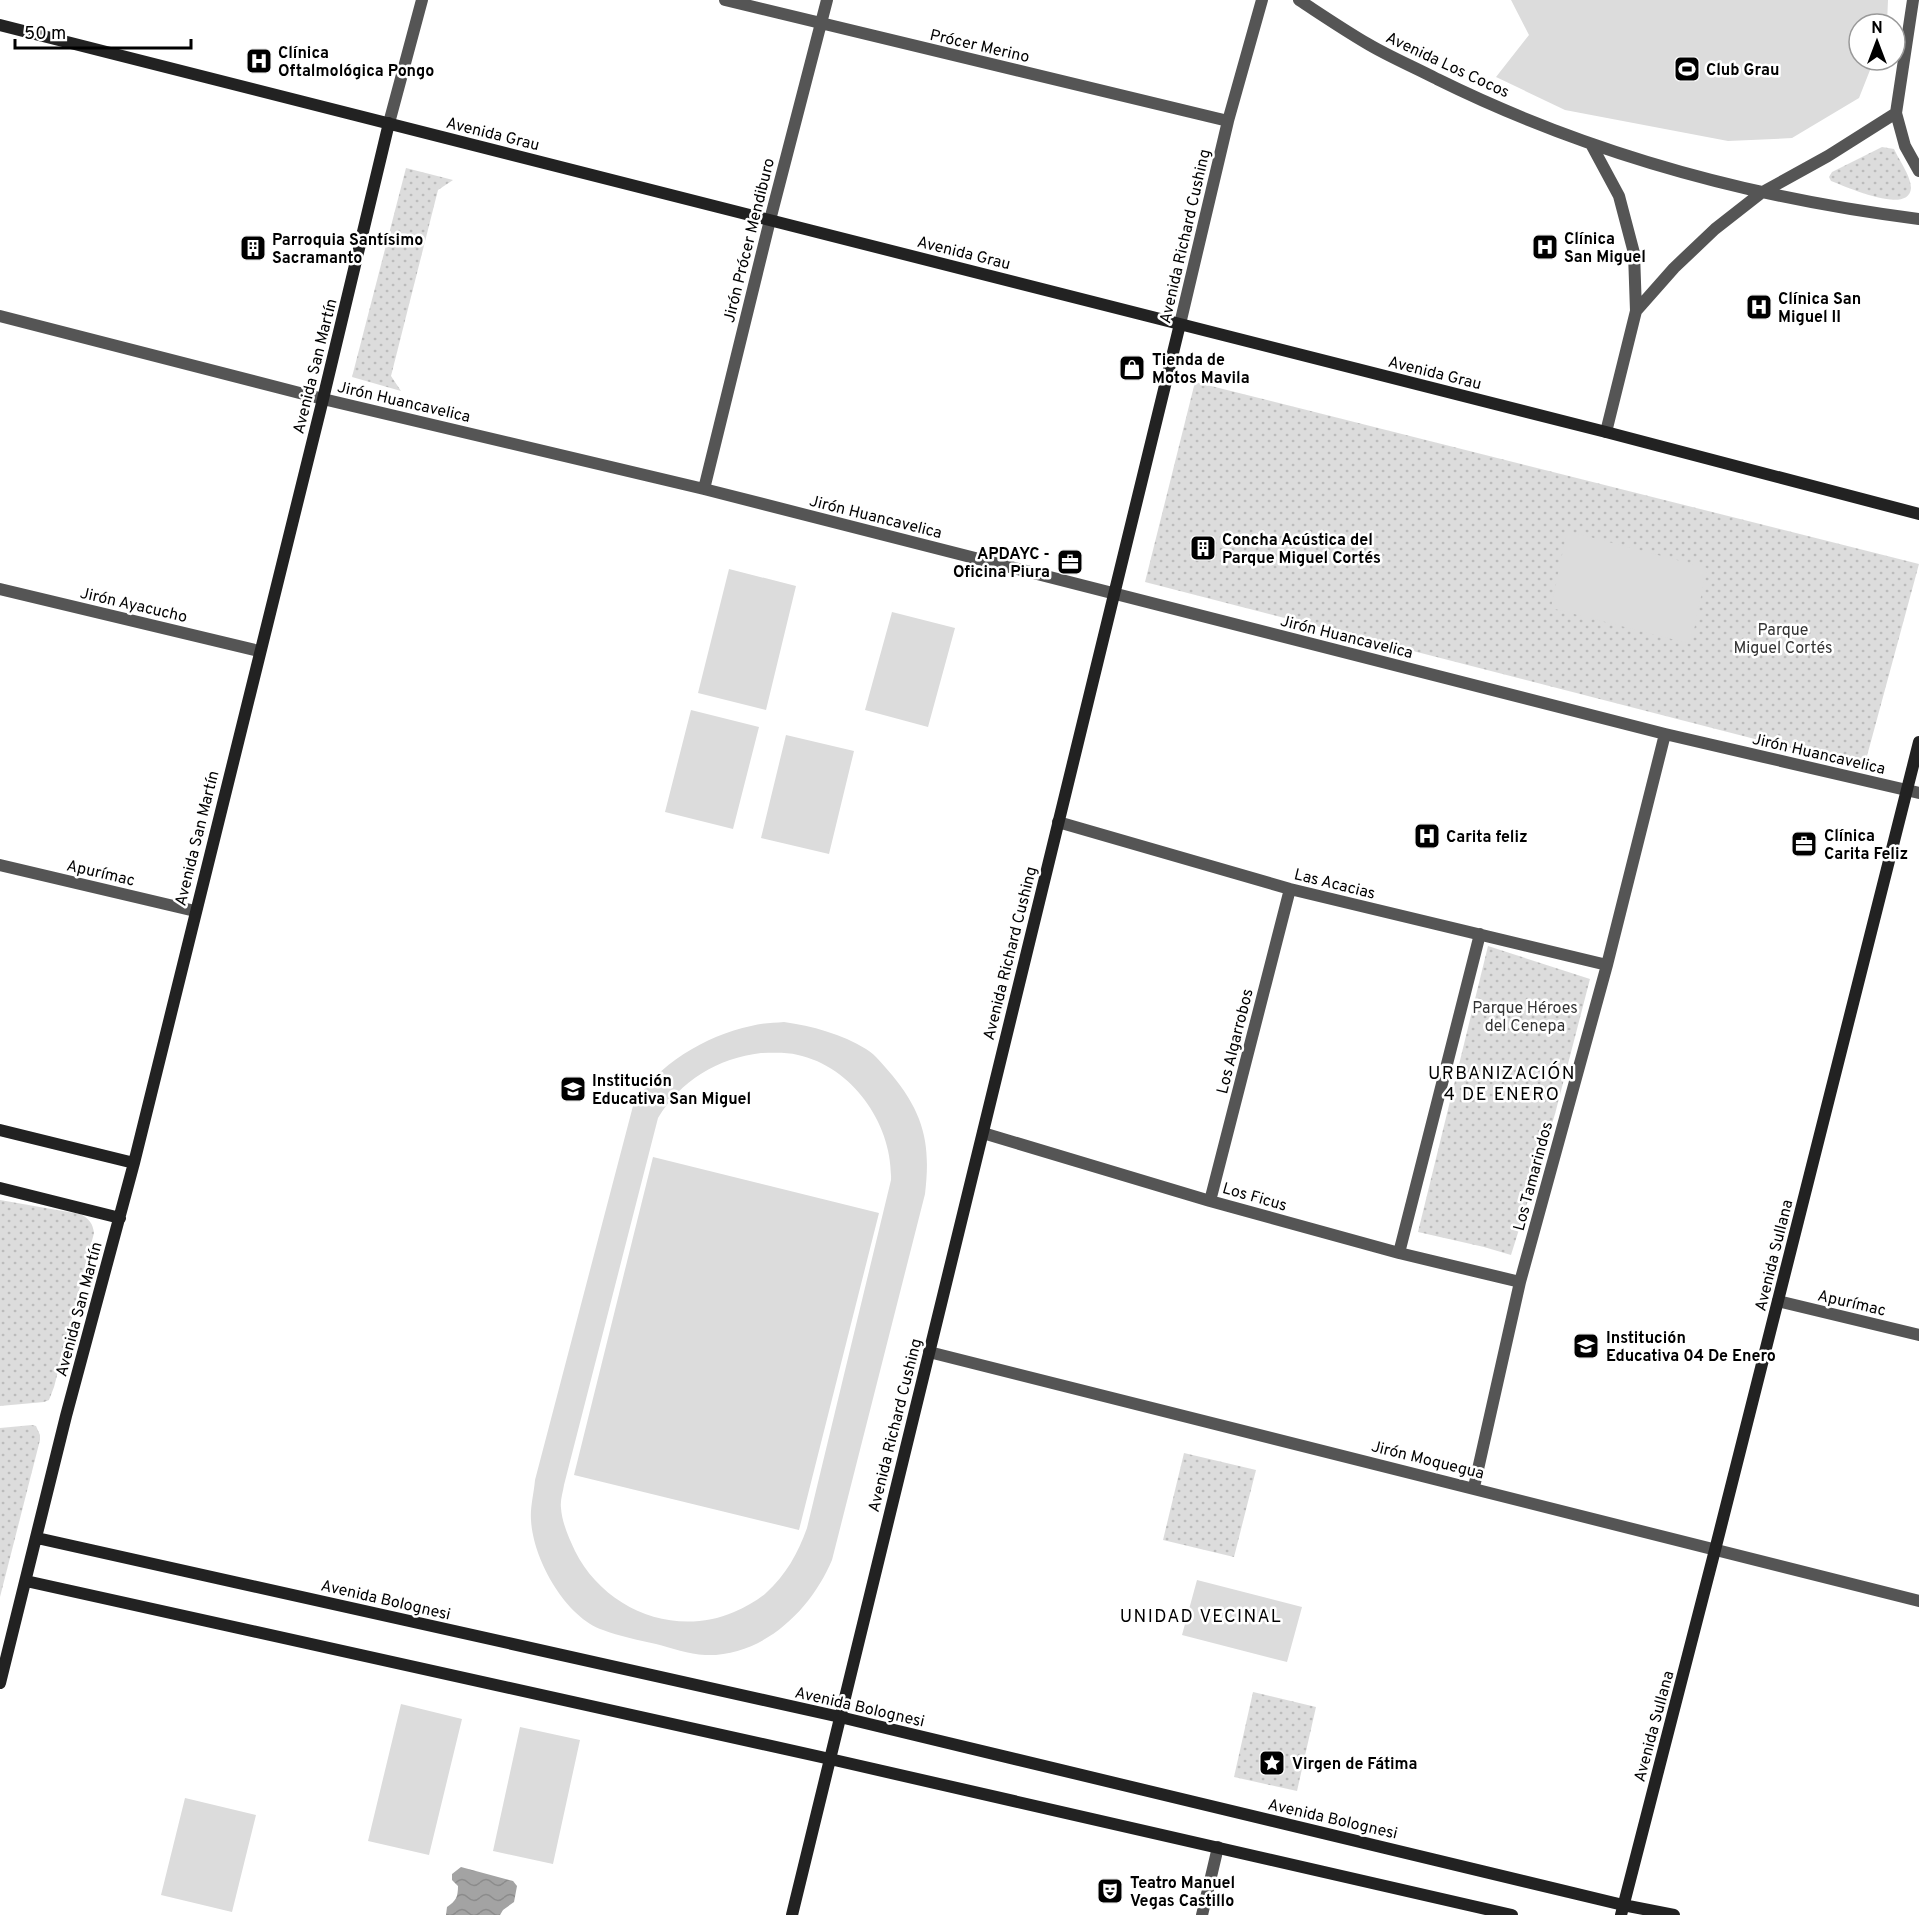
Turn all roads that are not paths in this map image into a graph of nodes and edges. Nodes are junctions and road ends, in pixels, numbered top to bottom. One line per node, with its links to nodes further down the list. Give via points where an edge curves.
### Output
1 (422, 0): 11 (street, Avenida San Martín)
2 (725, 0): 7 (street, Prócer Merino)
3 (826, 0): 7 (street, Jirón Prócer Mendiburo)
4 (1262, 0): 10 (street, Avenida Richard Cushing)
5 (1299, 0): 12 (street, Avenida Los Cocos, via 1369,45 1478,99)
6 (1913, 0): 9 (street)
7 (821, 24): 10 (street, Prócer Merino); 16 (street, Jirón Prócer Mendiburo)
8 (0, 25): 11 (main road, Avenida Grau)
9 (1896, 112): 13 (street, via 1905,146); 14 (street)
10 (1228, 121): 19 (street, Avenida Richard Cushing)
11 (389, 123): 16 (main road, Avenida Grau); 20 (main road, Avenida San Martín)
12 (1591, 144): 14 (street, Avenida Los Cocos); 17 (street, via 1622,207 1634,253)
13 (1919, 171)
14 (1761, 193): 15 (street, Avenida Los Cocos); 17 (street, via 1674,268)
15 (1919, 219)
16 (770, 220): 19 (main road, Avenida Grau); 22 (street, Jirón Prócer Mendiburo)
17 (1636, 311): 21 (street)
18 (0, 316): 20 (street, Jirón Huancavelica)
19 (1180, 324): 21 (main road, Avenida Grau); 25 (main road, Avenida Richard Cushing)
20 (323, 399): 22 (street, Jirón Huancavelica); 26 (main road, Avenida San Martín)
21 (1606, 432): 23 (main road, Avenida Grau)
22 (704, 489): 25 (street, Jirón Huancavelica)
23 (1919, 514)
24 (0, 589): 26 (street, Jirón Ayacucho)
25 (1114, 593): 27 (street, Jirón Huancavelica); 31 (main road, Avenida Richard Cushing)
26 (260, 651): 34 (main road, Avenida San Martín)
27 (1665, 734): 29 (street, Jirón Huancavelica); 36 (street, Los Tamarindos)
28 (1919, 742): 29 (main road, Avenida Sullana)
29 (1906, 789): 30 (street, Jirón Huancavelica); 45 (main road, Avenida Sullana)
30 (1919, 793)
31 (1058, 822): 33 (street, Las Acacias); 38 (main road, Avenida Richard Cushing)
32 (0, 865): 34 (street, Apurímac)
33 (1290, 889): 35 (street, Las Acacias); 41 (street, Los Algarrobos)
34 (195, 911): 39 (main road, Avenida San Martín)
35 (1480, 934): 36 (street, Las Acacias); 43 (street)
36 (1607, 964): 44 (street, Los Tamarindos)
37 (0, 1130): 39 (main road)
38 (982, 1133): 41 (street, Los Ficus); 47 (main road, Avenida Richard Cushing)
39 (134, 1163): 42 (main road, Avenida San Martín)
40 (0, 1188): 42 (main road)
41 (1210, 1201): 43 (street, Los Ficus)
42 (120, 1218): 49 (main road, Avenida San Martín)
43 (1399, 1253): 44 (street, Los Ficus)
44 (1520, 1282): 48 (street, Los Tamarindos)
45 (1778, 1302): 46 (street, Apurímac); 50 (main road, Avenida Sullana)
46 (1919, 1335)
47 (929, 1352): 48 (street, Jirón Moquegua); 54 (main road, Avenida Richard Cushing)
48 (1474, 1487): 50 (street, Jirón Moquegua)
49 (37, 1538): 51 (main road, Avenida San Martín); 54 (main road, Avenida Bolognesi)
50 (1715, 1550): 52 (street, Jirón Moquegua); 57 (main road, Avenida Sullana)
51 (26, 1581): 53 (main road, Avenida San Martín); 55 (main road)
52 (1919, 1601)
53 (0, 1683)
54 (840, 1717): 55 (main road, Avenida Richard Cushing); 57 (main road, Avenida Bolognesi)
55 (830, 1759): 56 (main road); 58 (main road, Avenida Richard Cushing)
56 (1218, 1847): 59 (street); 60 (main road)
57 (1622, 1910): 61 (main road, Avenida Bolognesi)
58 (792, 1915)
59 (1202, 1915)
60 (1512, 1915)
61 (1674, 1915)

